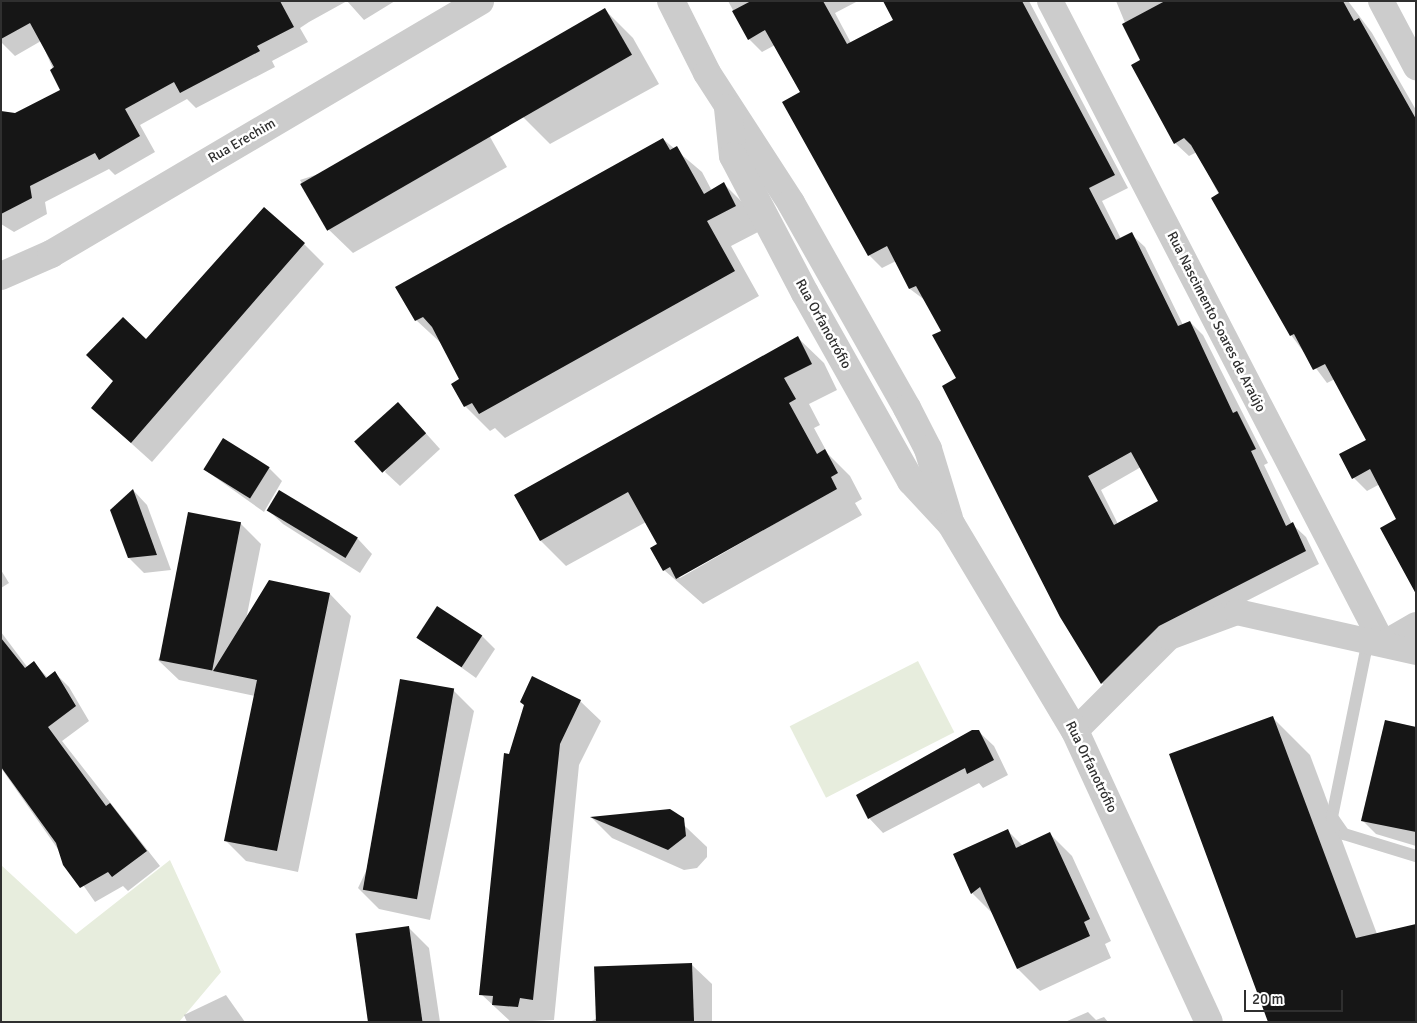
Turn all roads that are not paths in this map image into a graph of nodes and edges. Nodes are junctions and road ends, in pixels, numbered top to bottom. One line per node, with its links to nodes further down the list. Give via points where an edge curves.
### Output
1 (480, 1): 6 (street, Rua Erechim, via 51,254)
2 (671, 1): 10 (street, Rua Orfanotrófio, via 728,108 733,156 805,293 911,481 951,524)
3 (1050, 1): 8 (street, Rua Nascimento Soares de Araújo)
4 (1381, 1): 5 (street)
5 (1416, 67)
6 (1, 276)
7 (1416, 626): 8 (street)
8 (1375, 642): 9 (street); 10 (street, via 1237,612 1169,637); 11 (lane, via 1332,817 1344,834)
9 (1416, 652)
10 (1075, 731): 12 (street, Rua Orfanotrófio)
11 (1416, 856)
12 (1209, 1022)

